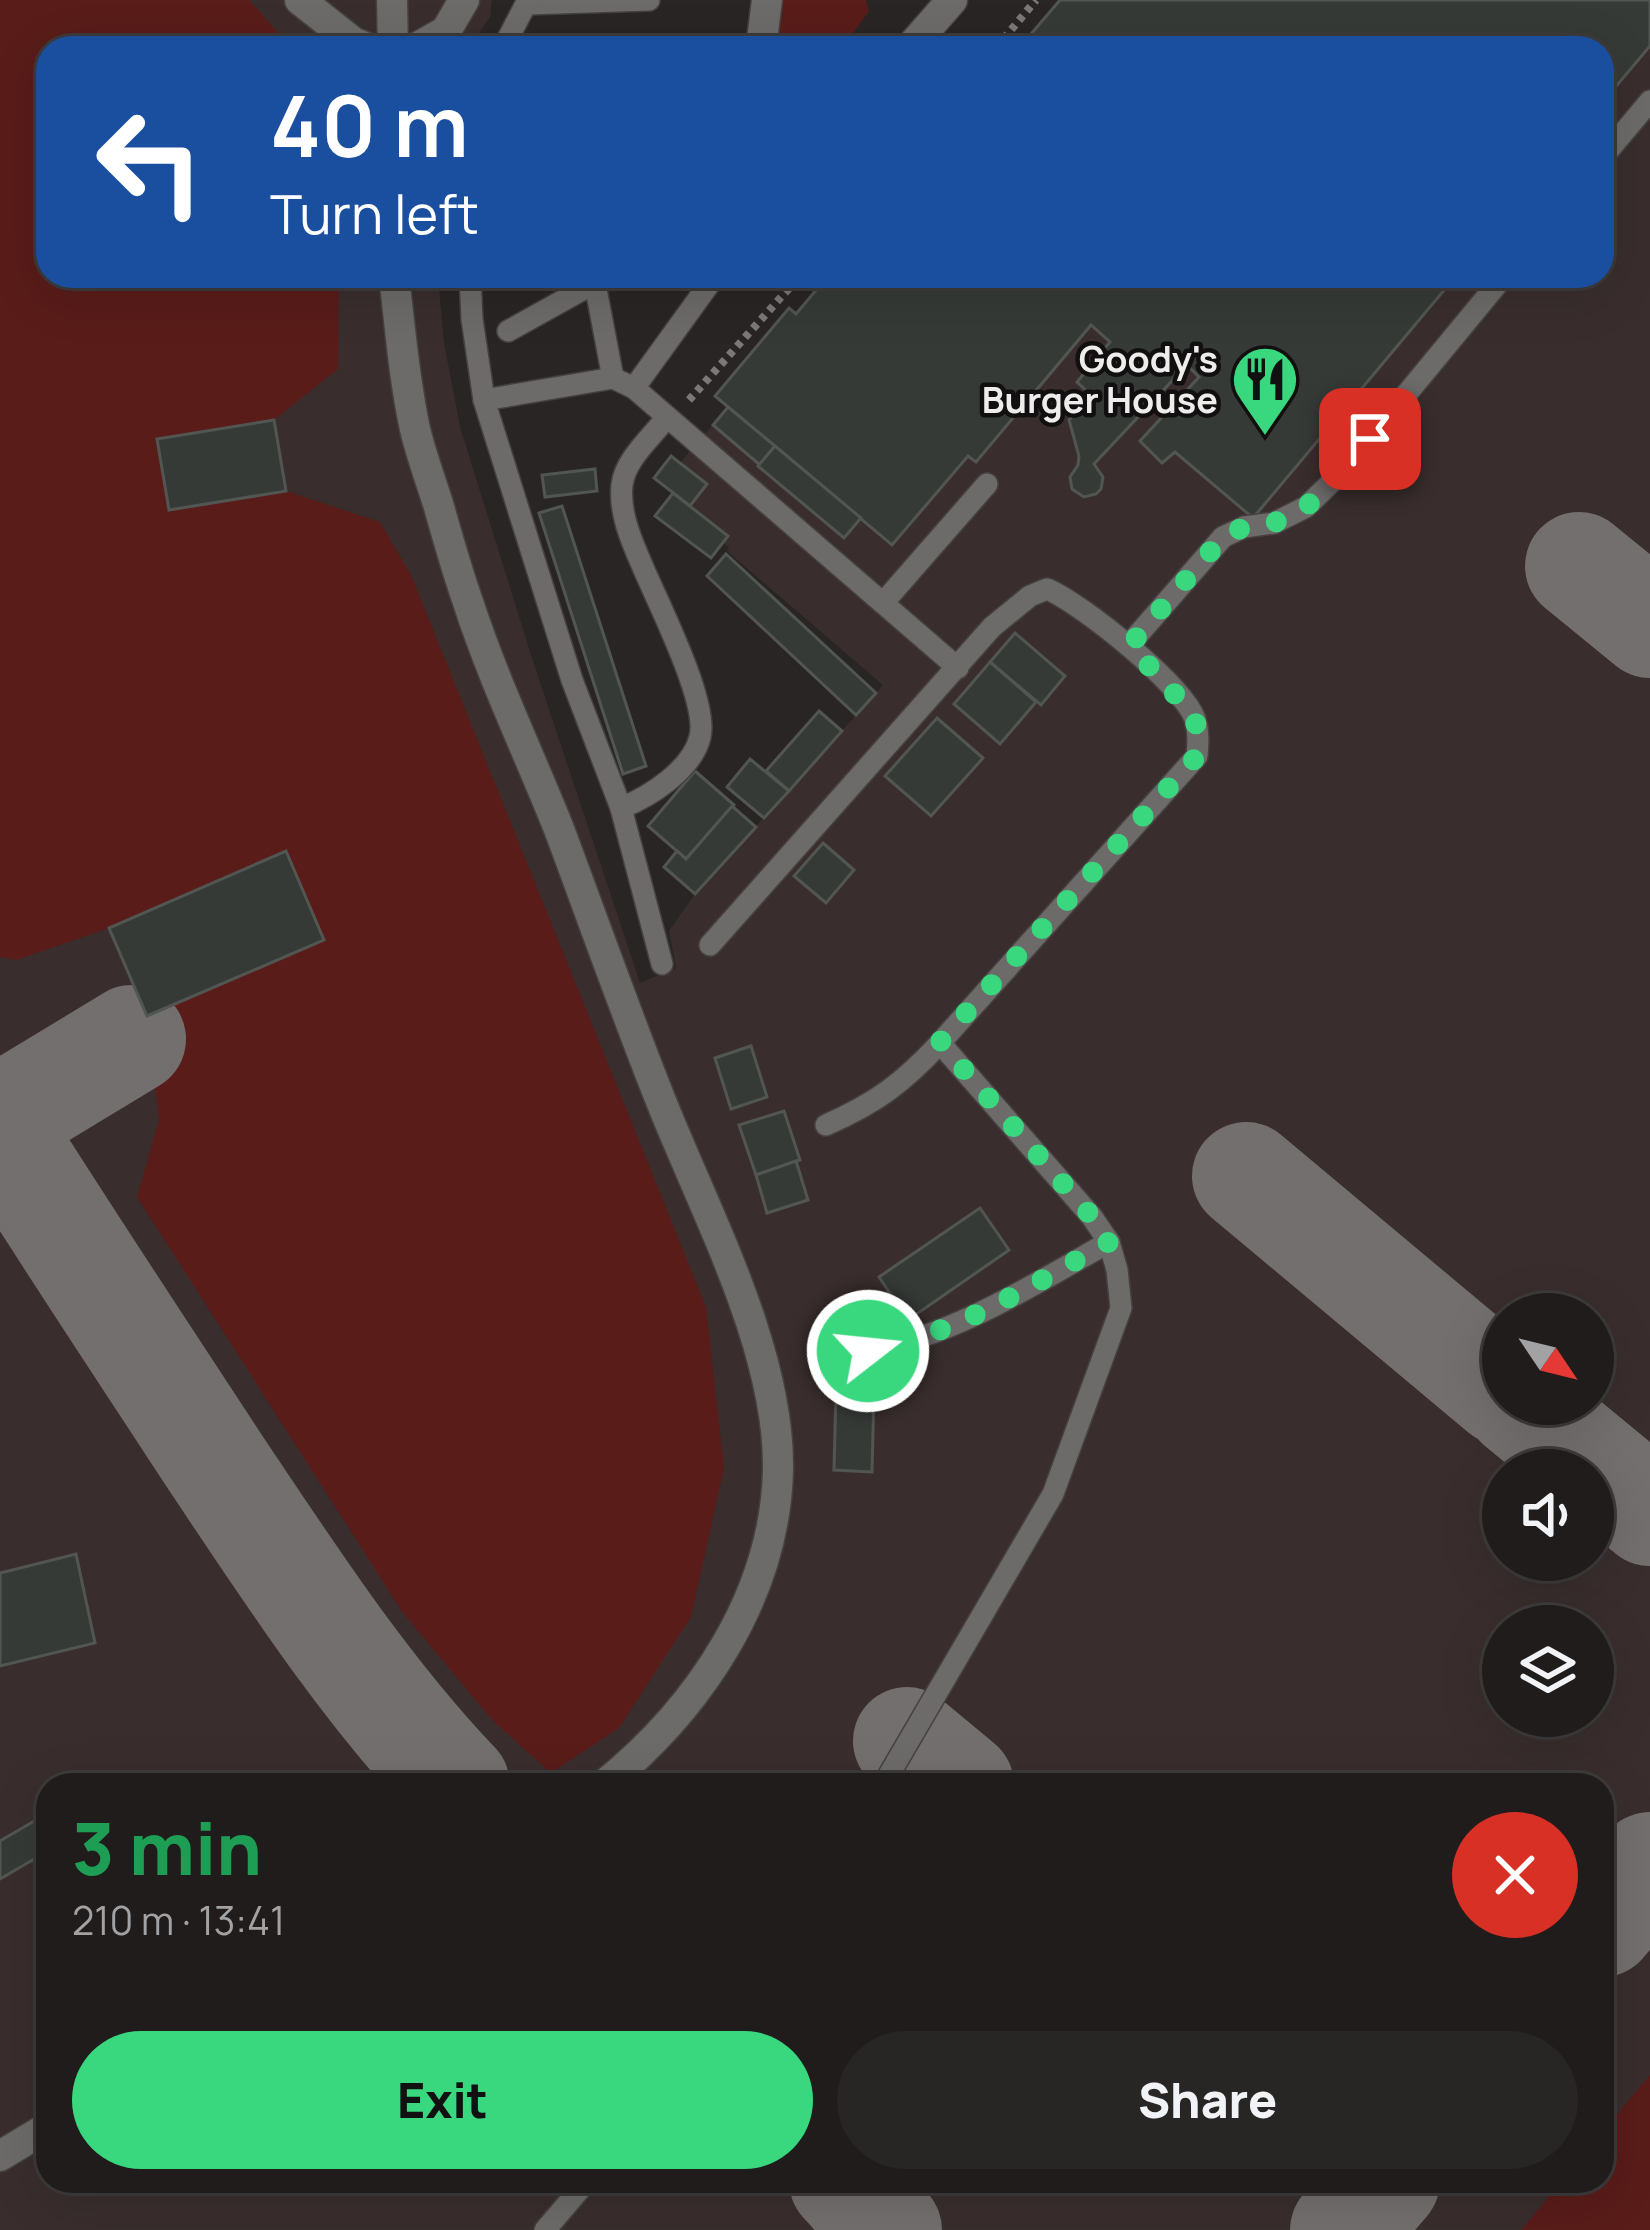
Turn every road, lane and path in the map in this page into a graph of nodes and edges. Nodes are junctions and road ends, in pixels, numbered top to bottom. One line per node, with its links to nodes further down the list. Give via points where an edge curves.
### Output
1 (301, 0): 9 (street)
2 (392, 0): 10 (street)
3 (464, 0): 11 (street)
4 (649, 0): 8 (lane)
5 (767, 0): 13 (street)
6 (952, 0): 14 (street)
7 (1036, 0): 15 (path)
8 (528, 2): 12 (lane)
9 (346, 36)
10 (393, 36)
11 (437, 36)
12 (510, 36)
13 (762, 36)
14 (920, 36)
15 (1005, 36)
16 (1650, 101): 17 (lane)
17 (1614, 144)
18 (396, 288): 42 (street, via 415,428 469,605 752,1324 776,1419 778,1474 753,1593 700,1687)
19 (471, 288): 28 (lane)
20 (587, 288): 25 (lane)
21 (603, 288): 26 (lane)
22 (705, 288): 26 (lane)
23 (789, 288): 27 (path)
24 (1494, 288): 33 (lane, via 1343,471 1306,507 1223,537)
25 (508, 332)
26 (623, 383): 28 (lane); 30 (lane)
27 (697, 393): 29 (path); 30 (path)
28 (484, 400): 35 (lane)
29 (706, 400)
30 (667, 417): 32 (lane); 35 (lane, via 622,484 626,528 699,702 701,736 666,783)
31 (987, 484): 32 (lane)
32 (883, 603): 34 (lane)
33 (1130, 645): 34 (lane, via 1047,589 992,627); 38 (lane, via 1194,715 1197,756)
34 (958, 668): 36 (lane)
35 (621, 808): 37 (lane)
36 (710, 945)
37 (662, 964)
38 (940, 1042): 39 (lane, via 869,1106); 40 (lane)
39 (826, 1125)
40 (1109, 1242): 41 (lane, via 989,1309); 43 (lane, via 1120,1308 1053,1494)
41 (868, 1351)
42 (617, 1773)
43 (890, 1773)
44 (36, 2134): 45 (street)
45 (0, 2156)
46 (577, 2193): 47 (lane)
47 (545, 2230)

